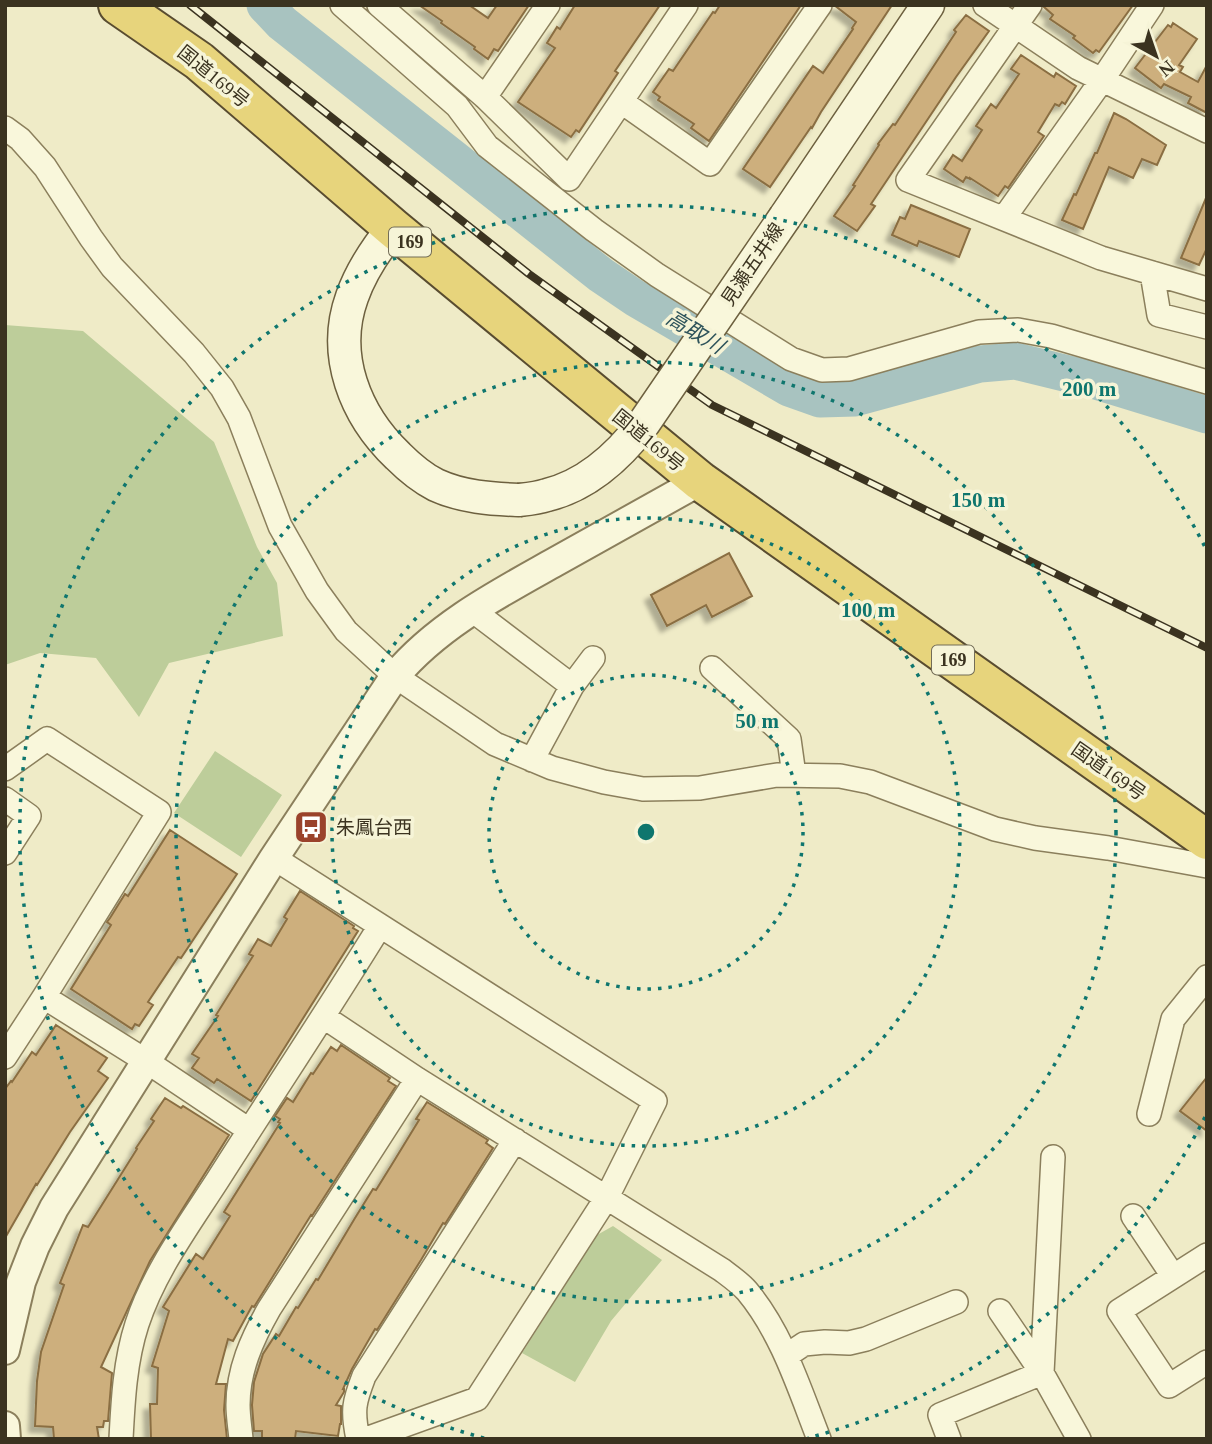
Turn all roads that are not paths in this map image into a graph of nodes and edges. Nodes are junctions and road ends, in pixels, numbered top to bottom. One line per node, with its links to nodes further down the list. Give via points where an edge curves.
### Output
1 (118, 5): 18 (highway, 国道169号 / 169, via 199,61)
2 (342, 5): 22 (street, via 457,106 487,146 657,275 791,359 822,370 849,369 979,332 1018,330)
3 (379, 5): 13 (street)
4 (548, 5): 13 (street)
5 (686, 5): 14 (street)
6 (820, 5): 14 (street, via 710,164)
7 (928, 5): 18 (main road, 見瀬五井線, bridge, via 644,423 626,447 577,484 519,500 464,495 435,485 412,469 370,424 354,395 344,345 351,298)
8 (985, 5): 11 (street)
9 (1030, 5): 11 (street)
10 (1152, 5): 12 (street)
11 (1015, 26): 12 (street); 17 (street, via 908,180)
12 (1102, 80): 16 (street); 17 (street)
13 (485, 97): 14 (street, via 569,180)
14 (622, 102)
15 (5, 128): 27 (street, via 45,167 112,267 222,388 239,418 280,526 317,591 346,631)
16 (1207, 131)
17 (1004, 219): 19 (street)
18 (393, 228): 23 (highway, 国道169号 / 169)
19 (1152, 273): 20 (street); 21 (street, via 1159,315)
20 (1207, 289)
21 (1207, 327)
22 (1207, 383)
23 (700, 481): 24 (street); 33 (highway, 国道169号 / 169)
24 (472, 610): 27 (street, via 436,635); 28 (street)
25 (593, 658): 28 (street)
26 (712, 668): 31 (street, via 789,739)
27 (395, 676): 29 (street, via 495,744); 35 (street)
28 (572, 686): 29 (street)
29 (532, 760): 31 (street, via 643,789 700,788)
30 (5, 769): 39 (street, via 47,739 159,812)
31 (793, 775): 36 (street, via 870,782 995,829)
32 (5, 799): 34 (street, via 29,816)
33 (1207, 840)
34 (5, 853)
35 (274, 858): 37 (street); 42 (street)
36 (1207, 866)
37 (380, 926): 40 (street); 48 (street, via 655,1101)
38 (1207, 977): 44 (street, via 1173,1019)
39 (44, 997): 41 (street); 42 (street)
40 (324, 1017): 43 (street); 45 (street)
41 (5, 1057)
42 (146, 1061): 45 (street); 54 (street, via 35,1246)
43 (417, 1079): 46 (street); 61 (street, via 253,1337 242,1368)
44 (1149, 1114)
45 (249, 1130): 60 (street, via 151,1289 130,1352)
46 (515, 1140): 48 (street); 62 (street, via 364,1376 355,1400)
47 (1053, 1157): 57 (street)
48 (607, 1197): 55 (street, via 745,1288); 63 (street, via 477,1399)
49 (1133, 1216): 51 (street)
50 (1207, 1255): 51 (street)
51 (1173, 1276): 56 (street, via 1119,1311 1169,1387)
52 (956, 1302): 55 (street, via 866,1339 804,1344)
53 (1000, 1311): 57 (street)
54 (5, 1350)
55 (786, 1356): 64 (street)
56 (1207, 1362)
57 (1042, 1373): 65 (street, via 940,1415); 66 (street)
58 (5, 1426): 59 (street)
59 (6, 1439)
60 (121, 1439)
61 (241, 1439)
62 (358, 1439)
63 (366, 1439)
64 (819, 1439)
65 (949, 1439)
66 (1079, 1439)

